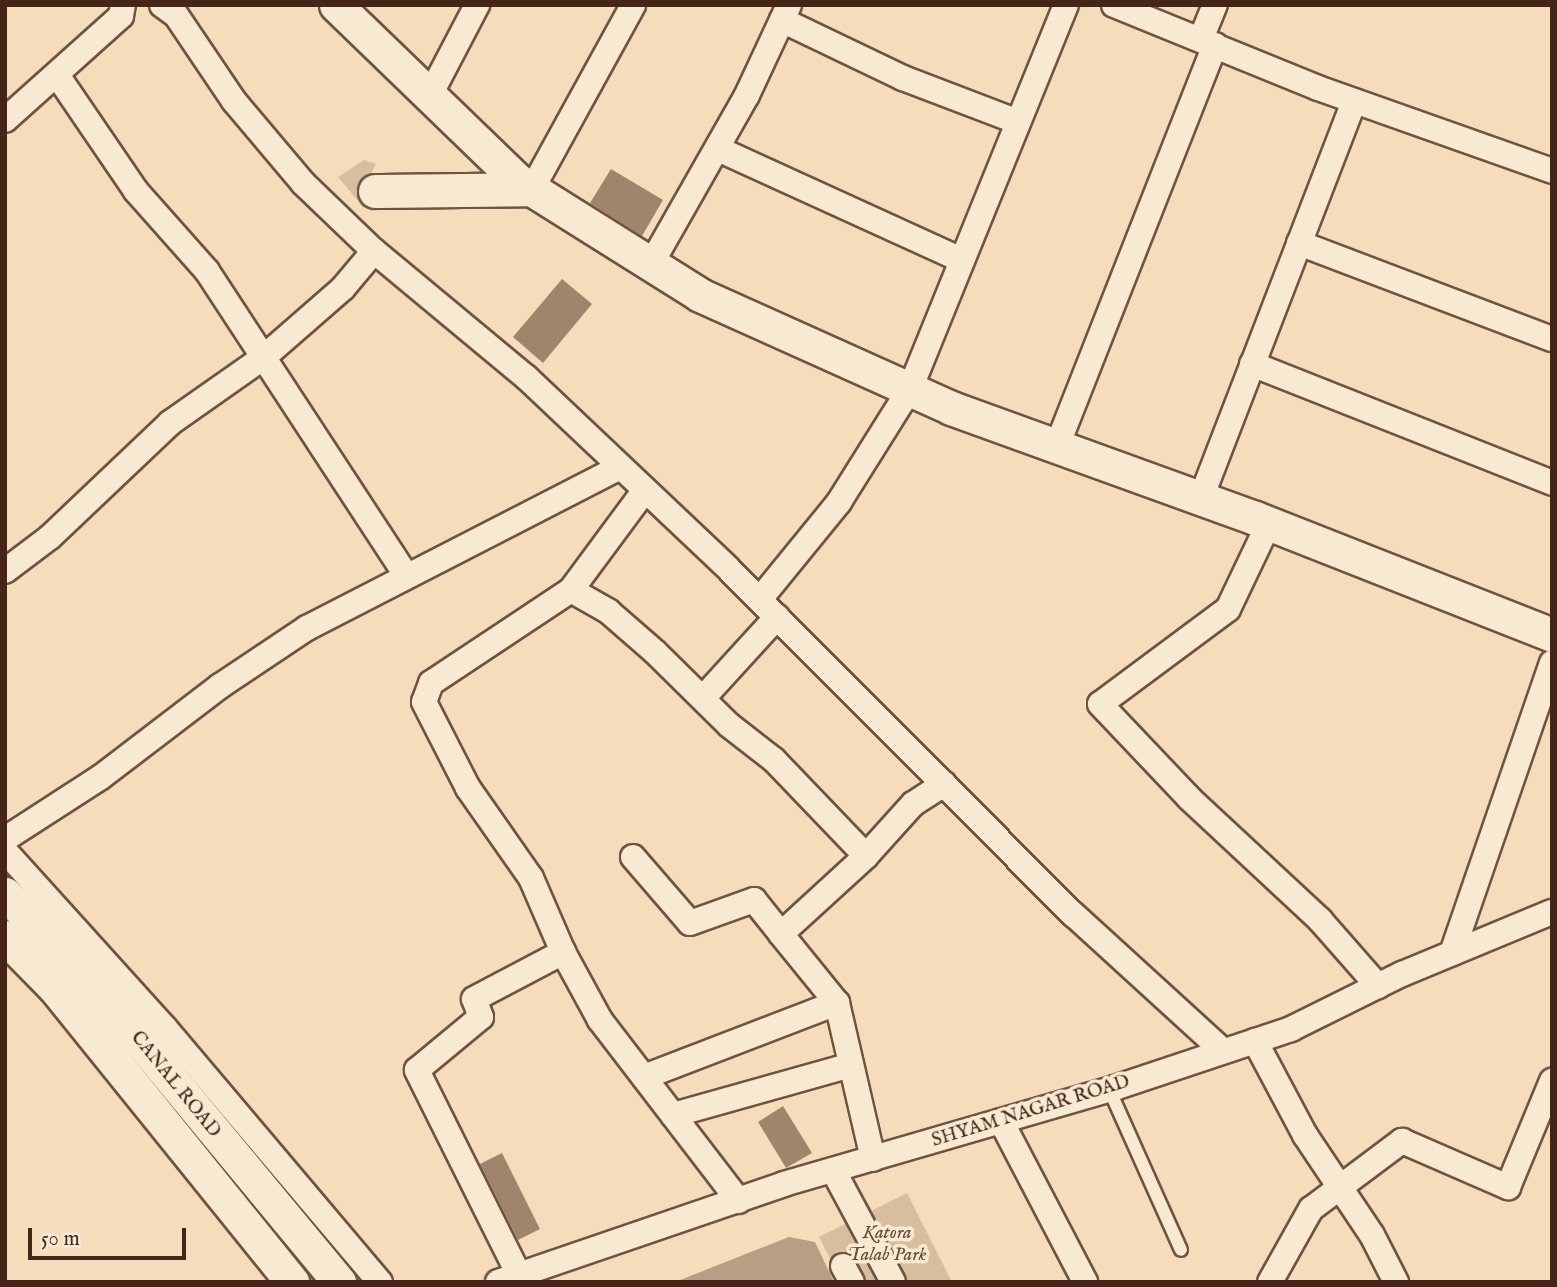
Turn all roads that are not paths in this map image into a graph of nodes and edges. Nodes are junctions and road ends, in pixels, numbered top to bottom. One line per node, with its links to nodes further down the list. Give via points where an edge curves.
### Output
1 (123, 5): 11 (street, via 121,16)
2 (162, 5): 21 (street, via 176,15 234,101 303,183)
3 (336, 5): 12 (main road)
4 (477, 5): 12 (street)
5 (634, 5): 18 (street)
6 (1066, 5): 15 (street)
7 (1114, 5): 10 (street)
8 (1215, 5): 10 (street)
9 (785, 12): 15 (street, via 903,78); 16 (street)
10 (1208, 42): 13 (street); 28 (street)
11 (57, 75): 14 (street); 25 (street, via 136,191 207,271)
12 (430, 96): 18 (main road)
13 (1354, 101): 17 (street); 20 (street)
14 (5, 120)
15 (1018, 122): 22 (street)
16 (718, 149): 22 (street); 23 (street)
17 (1552, 171)
18 (532, 189): 19 (main road); 23 (main road)
19 (375, 191)
20 (1299, 243): 24 (street); 26 (street)
21 (374, 251): 25 (street, via 343,288); 29 (street, via 526,377)
22 (962, 260): 27 (street)
23 (651, 264): 27 (main road, via 700,295)
24 (1552, 339)
25 (264, 357): 34 (street, via 170,423 50,537); 35 (street)
26 (1252, 364): 30 (street); 32 (street)
27 (910, 389): 28 (main road); 37 (street, via 839,502)
28 (1057, 446): 32 (main road)
29 (620, 467): 31 (street); 35 (street)
30 (1552, 483)
31 (645, 490): 36 (street); 37 (street)
32 (1201, 498): 33 (main road)
33 (1269, 523): 39 (main road); 53 (street, via 1228,609 1100,704 1190,799 1320,920)
34 (5, 571)
35 (406, 575): 43 (street, via 307,628 220,686 101,777)
36 (571, 590): 41 (street, via 608,611); 51 (street, via 431,683 425,702 468,788 531,878)
37 (760, 599): 38 (street)
38 (778, 617): 41 (street); 42 (street)
39 (1552, 635)
40 (1552, 663): 52 (street)
41 (703, 698): 45 (street, via 774,760)
42 (944, 783): 45 (street, via 913,804); 56 (street, via 1073,914)
43 (5, 839)
44 (5, 851): 71 (street, via 164,1028)
45 (866, 856): 49 (street)
46 (633, 857): 49 (street, via 690,923 754,900)
47 (5, 894): 70 (main road, CANAL ROAD, via 76,964)
48 (1552, 912): 52 (street, SHYAM NAGAR ROAD)
49 (780, 934): 54 (street)
50 (5, 937): 69 (main road, CANAL ROAD, via 55,988)
51 (563, 952): 58 (street, via 600,1020); 68 (street, via 474,999 481,1017 417,1070)
52 (1452, 953): 53 (street, SHYAM NAGAR ROAD)
53 (1378, 986): 55 (street, SHYAM NAGAR ROAD)
54 (837, 1003): 57 (street); 58 (street)
55 (1255, 1041): 56 (street, SHYAM NAGAR ROAD); 65 (street)
56 (1223, 1051): 60 (street, SHYAM NAGAR ROAD)
57 (851, 1065): 61 (street); 63 (street)
58 (644, 1077): 61 (street)
59 (1552, 1081): 65 (street, via 1508,1187 1402,1141)
60 (1109, 1089): 62 (street, SHYAM NAGAR ROAD); 67 (lane)
61 (674, 1115): 66 (street)
62 (1001, 1121): 63 (street, SHYAM NAGAR ROAD); 73 (street)
63 (873, 1159): 64 (street, SHYAM NAGAR ROAD)
64 (834, 1170): 66 (street, SHYAM NAGAR ROAD); 72 (street)
65 (1341, 1188): 74 (street, via 1311,1209); 75 (street)
66 (739, 1200): 68 (street, SHYAM NAGAR ROAD)
67 (1181, 1250)
68 (508, 1278)
69 (292, 1282)
70 (340, 1282)
71 (380, 1282)
72 (893, 1282)
73 (1085, 1282)
74 (1270, 1282)
75 (1396, 1282)

